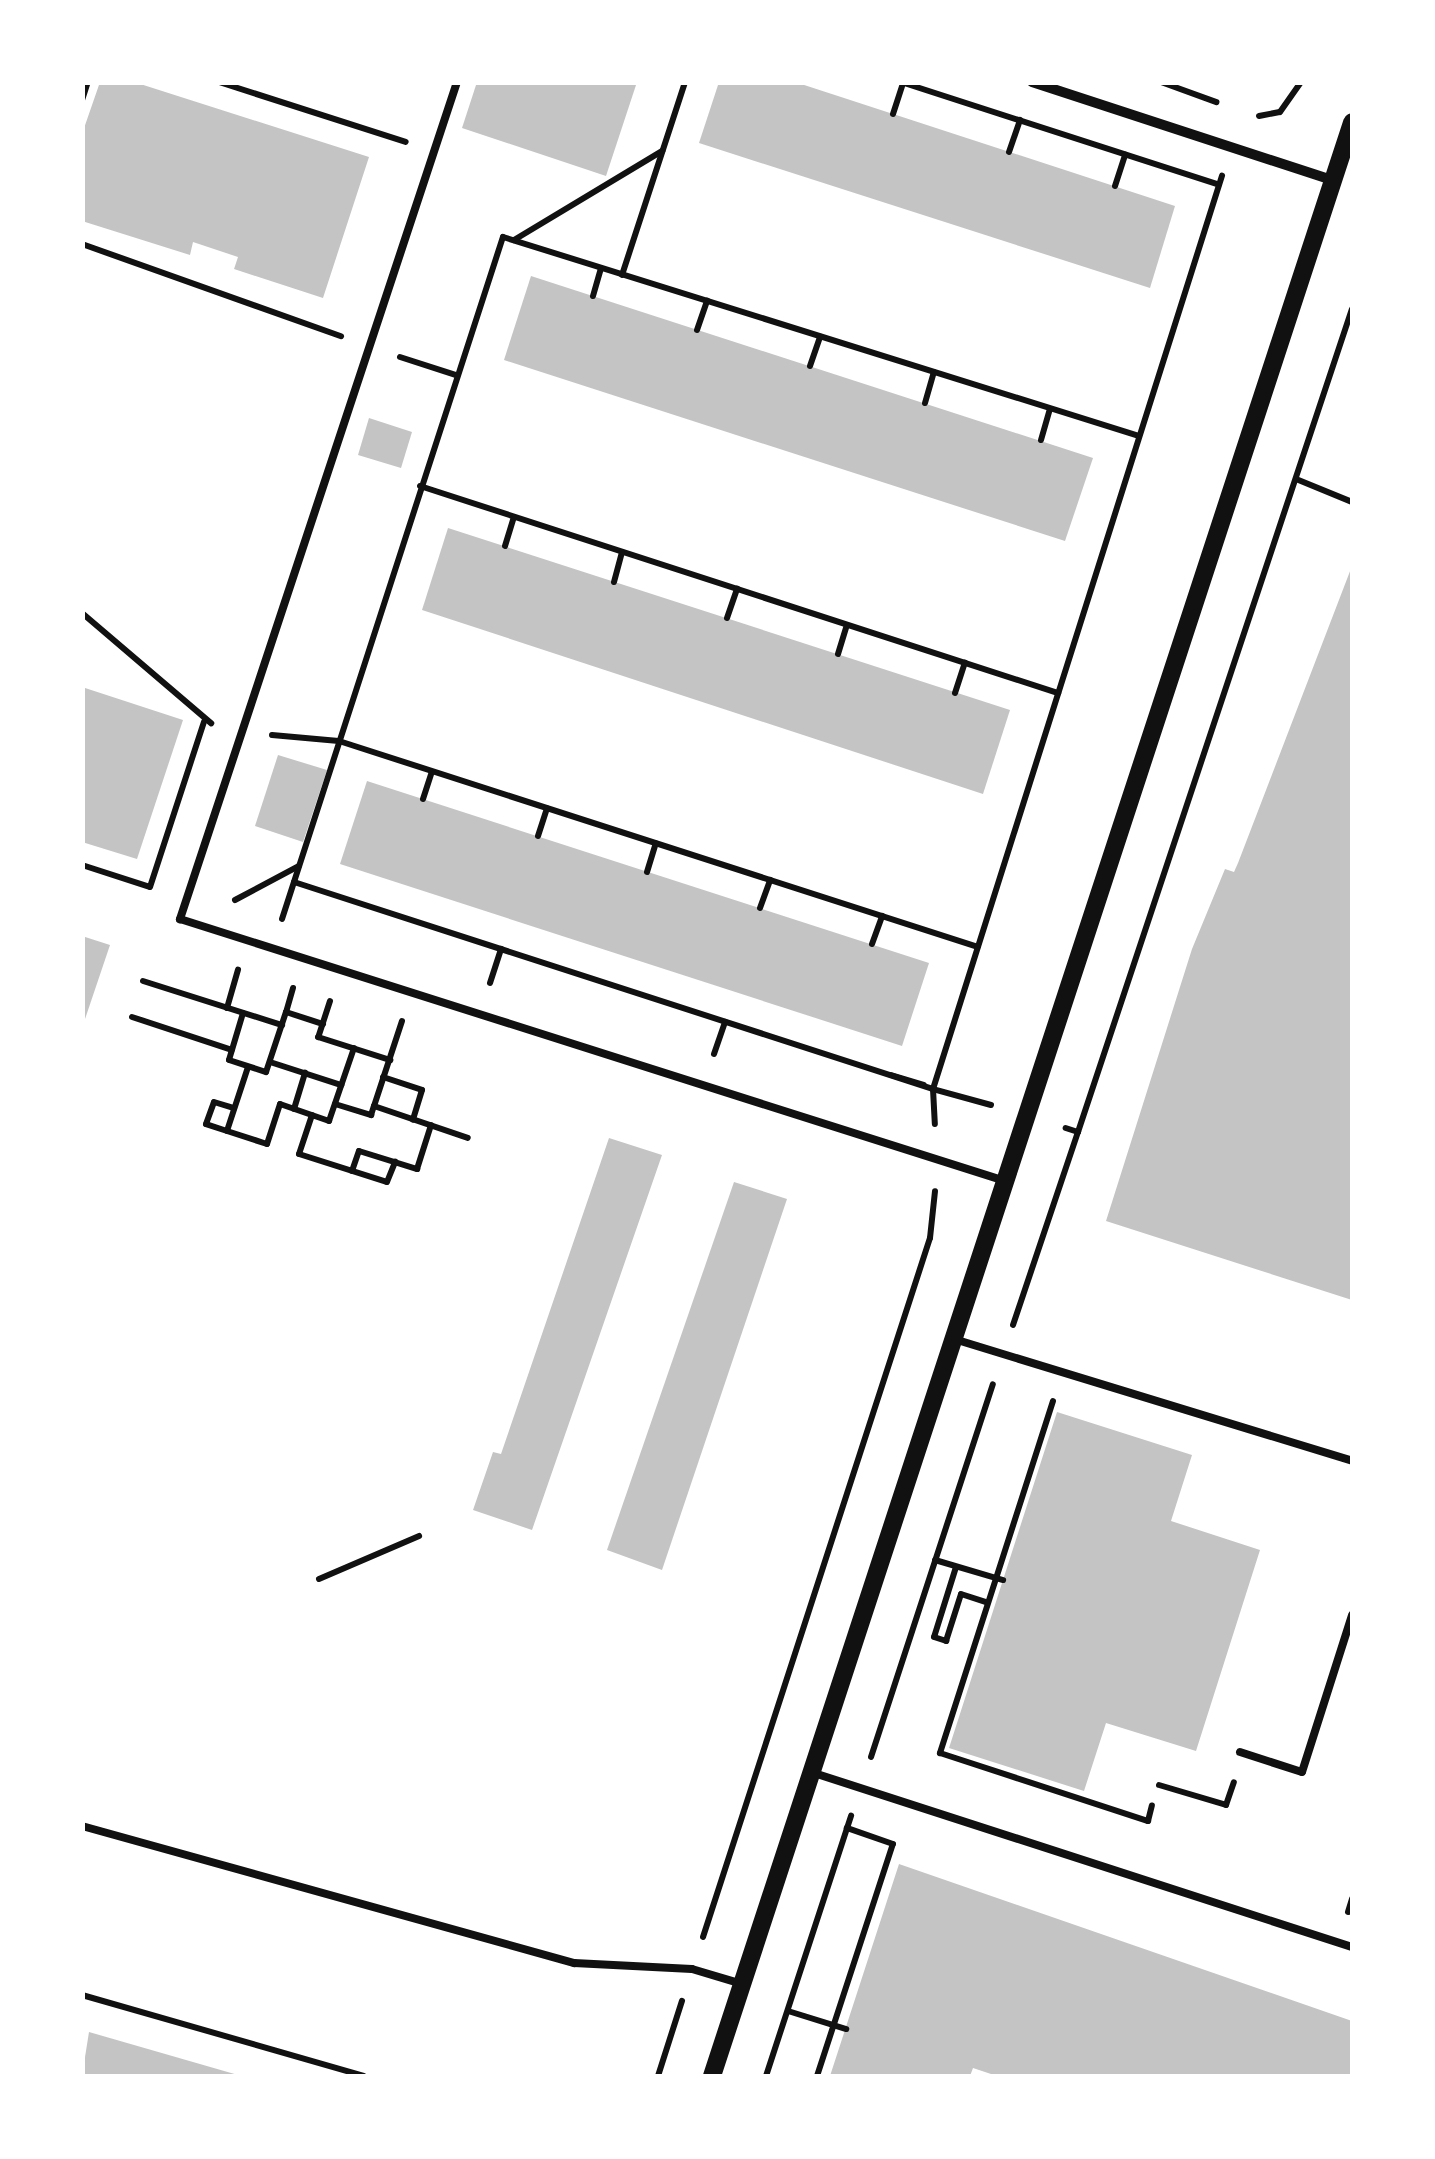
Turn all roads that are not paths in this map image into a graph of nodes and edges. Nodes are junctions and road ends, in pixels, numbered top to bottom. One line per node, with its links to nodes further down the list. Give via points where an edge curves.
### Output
1 (458, 82): 5 (lane, via 180,920)
2 (1032, 82): 4 (street)
3 (1352, 122): 4 (street)
4 (1334, 181): 5 (street)
5 (1006, 1182): 6 (street)
6 (954, 1339): 7 (lane); 10 (street)
7 (1352, 1460)
8 (1352, 1616): 9 (lane, via 1302,1772)
9 (1240, 1752)
10 (812, 1772): 12 (lane); 13 (street)
11 (82, 1826): 13 (lane, via 574,1963 692,1969)
12 (1352, 1946)
13 (742, 1984): 14 (street)
14 (712, 2076)

